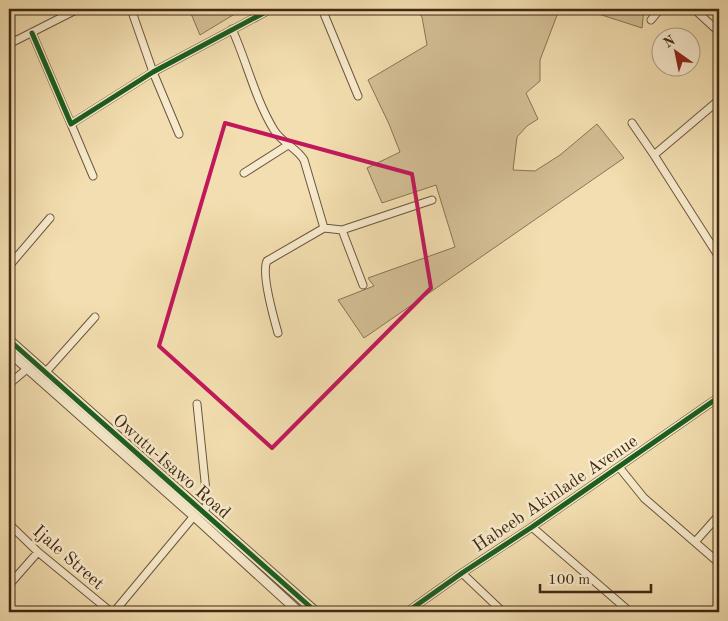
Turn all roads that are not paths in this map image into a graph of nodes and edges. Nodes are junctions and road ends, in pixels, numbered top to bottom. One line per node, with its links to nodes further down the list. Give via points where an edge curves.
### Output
1 (78, 9): 10 (street)
2 (131, 9): 12 (street)
3 (271, 9): 8 (street)
4 (322, 9): 13 (street)
5 (660, 9): 7 (street)
6 (694, 9): 9 (street)
7 (651, 20)
8 (232, 29): 12 (street); 18 (street, via 267,117 280,139)
9 (719, 32)
10 (32, 33): 11 (street); 16 (street)
11 (9, 44)
12 (153, 72): 16 (street); 17 (street)
13 (358, 96)
14 (719, 100): 19 (street)
15 (632, 123): 19 (street)
16 (71, 124): 21 (street)
17 (179, 134)
18 (288, 145): 20 (street); 24 (street, via 304,160)
19 (654, 155): 26 (street)
20 (244, 173)
21 (93, 176)
22 (432, 200): 25 (street)
23 (50, 218): 27 (street)
24 (324, 228): 25 (street); 30 (street, via 267,261 270,307)
25 (342, 230): 28 (street)
26 (719, 257)
27 (9, 266)
28 (363, 285)
29 (95, 317): 34 (street)
30 (278, 333)
31 (9, 340): 34 (street, Owutu-Isawo Road)
32 (9, 352): 33 (street, Owutu-Isawo Road)
33 (28, 368): 35 (street); 39 (street, Owutu-Isawo Road)
34 (45, 373): 39 (street, Owutu-Isawo Road)
35 (9, 384)
36 (719, 398): 38 (street, Habeeb Akinlade Avenue)
37 (197, 404): 39 (street, via 207,501 206,508)
38 (619, 467): 42 (street, Habeeb Akinlade Avenue); 43 (street, via 644,498)
39 (198, 513): 48 (street); 49 (street, Owutu-Isawo Road); 50 (street, Owutu-Isawo Road)
40 (719, 515): 43 (street)
41 (9, 524): 44 (street, Ijale Street)
42 (532, 527): 46 (street, Habeeb Akinlade Avenue); 53 (street)
43 (695, 542): 45 (street)
44 (38, 552): 47 (street); 48 (street, Ijale Street)
45 (719, 563)
46 (462, 572): 51 (street, Habeeb Akinlade Avenue); 52 (street)
47 (9, 585)
48 (112, 612)
49 (299, 612)
50 (316, 612)
51 (407, 612)
52 (503, 612)
53 (630, 612)

